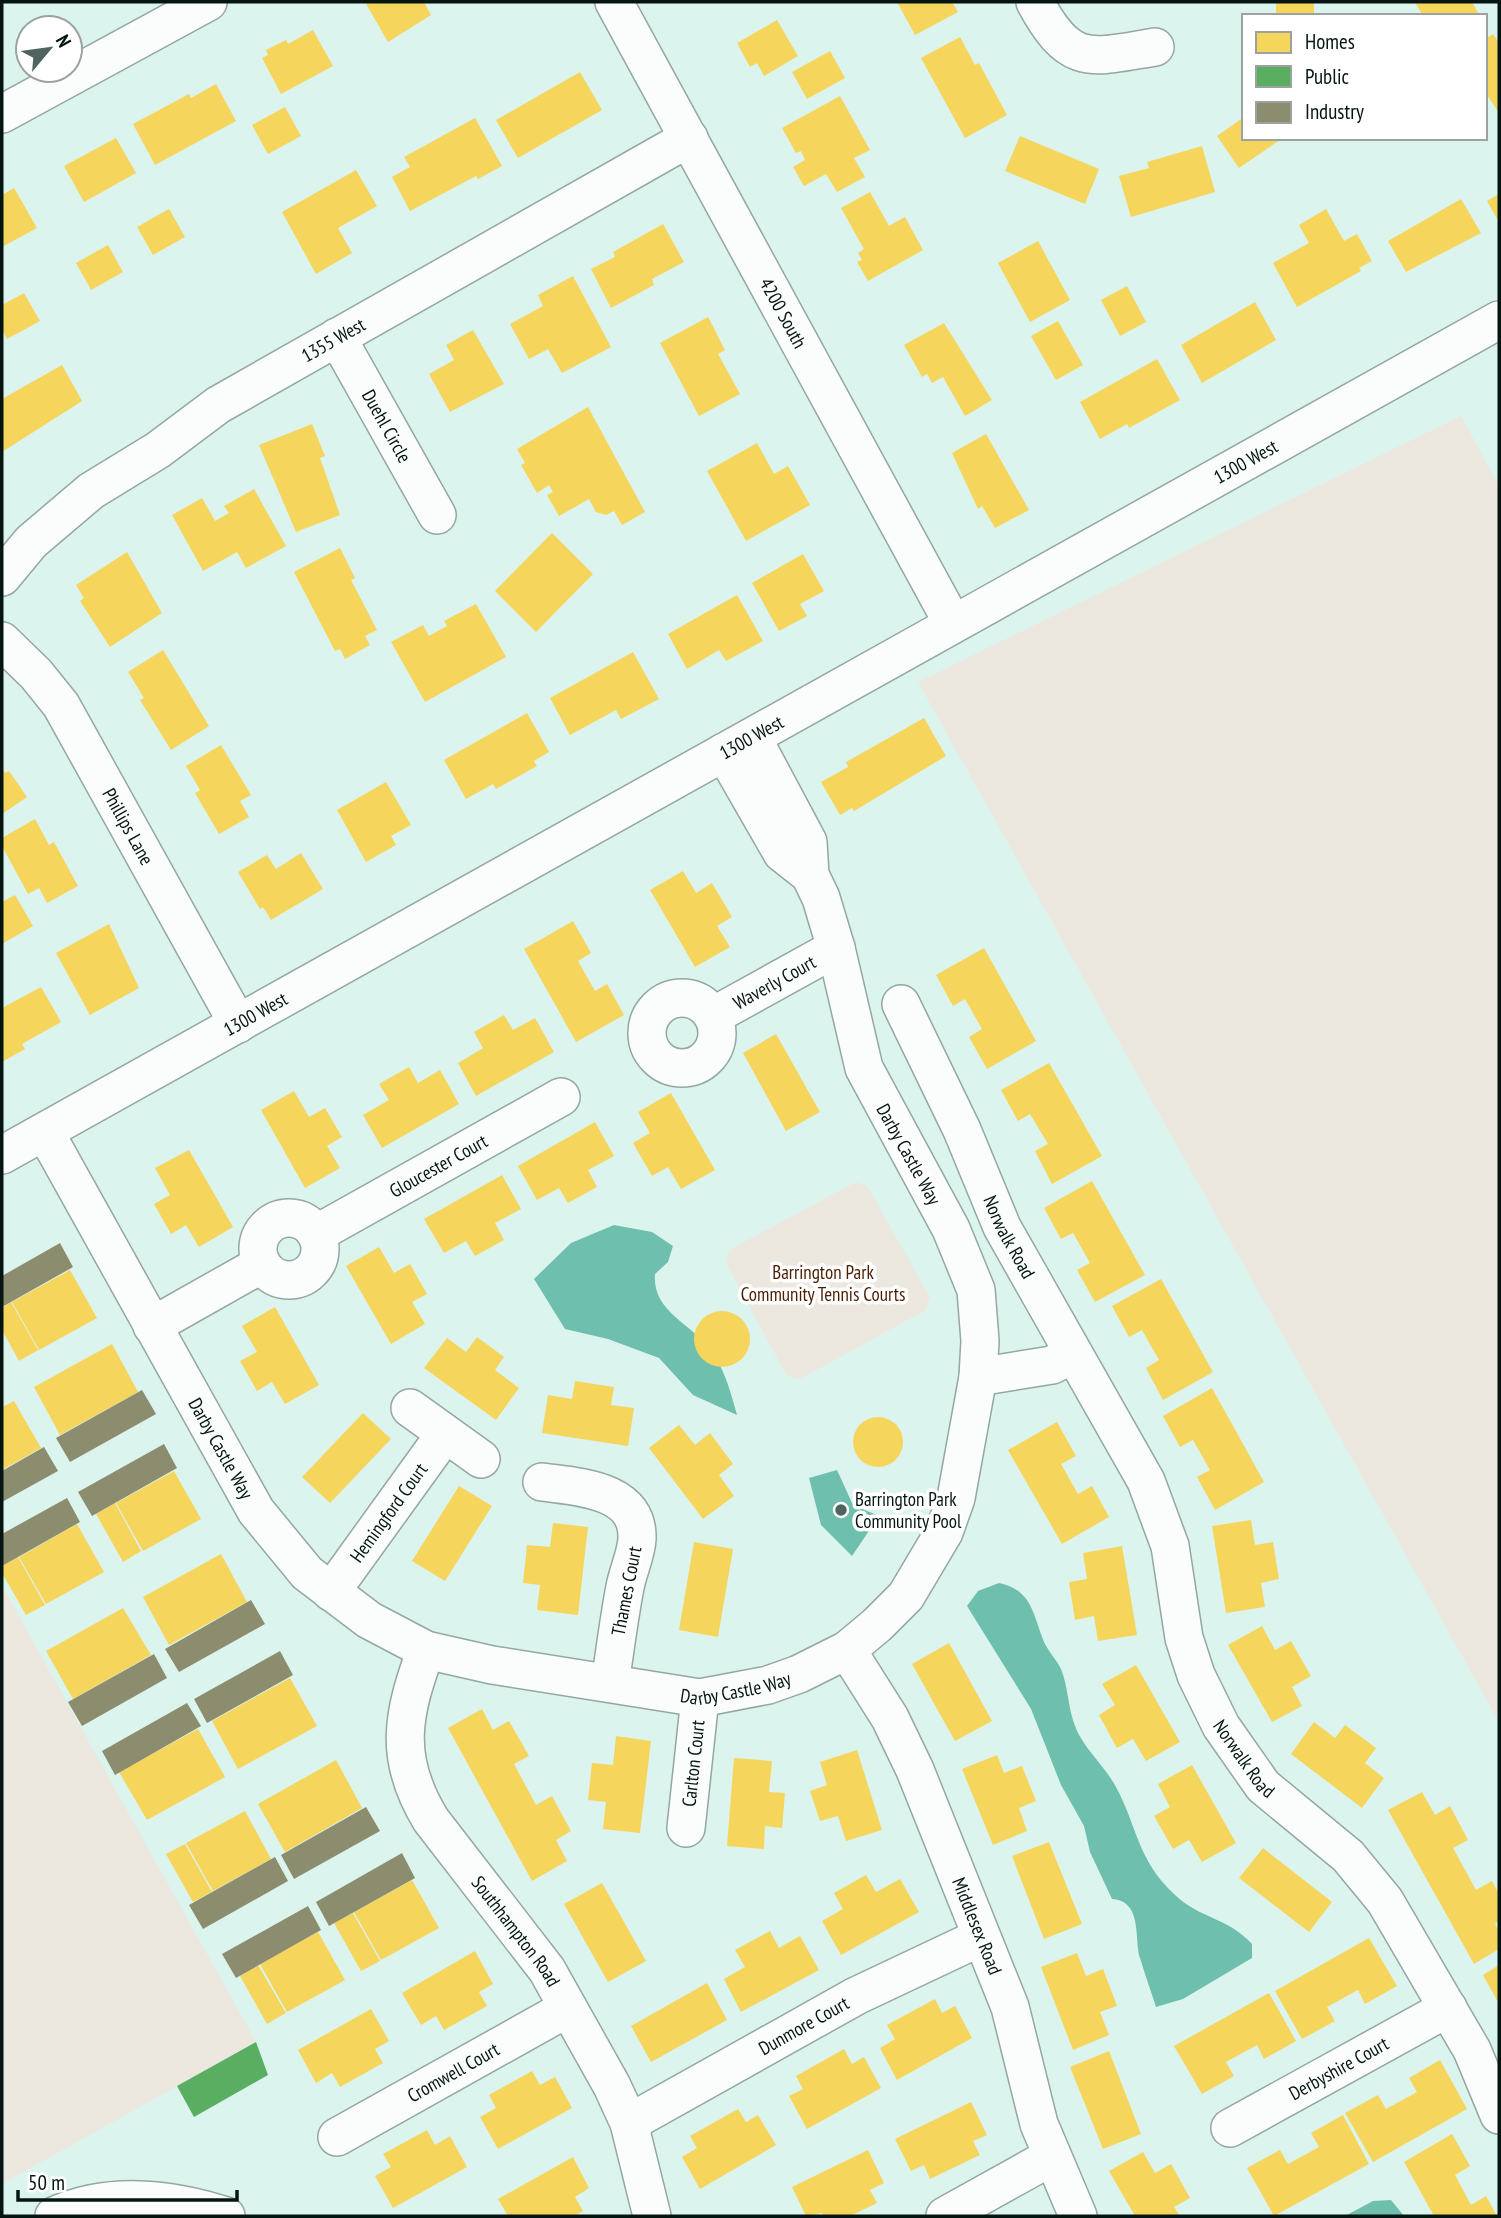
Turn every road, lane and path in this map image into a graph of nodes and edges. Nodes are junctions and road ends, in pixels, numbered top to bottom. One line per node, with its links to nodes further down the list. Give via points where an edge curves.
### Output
1 (208, 2): 5 (street)
2 (614, 2): 6 (street, 4200 South)
3 (1035, 2): 4 (street, via 1071,50 1101,56)
4 (1155, 47)
5 (2, 114)
6 (688, 138): 8 (street, 1355 West); 11 (street, 4200 South)
7 (1499, 320): 11 (street, 1300 West)
8 (337, 337): 9 (street, Duehl Circle); 10 (street, 1355 West, via 250,385 91,491 40,535)
9 (438, 515)
10 (2, 577)
11 (952, 622): 13 (street, 1300 West)
12 (2, 641): 17 (street, Phillips Lane, via 61,705)
13 (738, 745): 14 (street, Darby Castle Way, via 782,853 810,875); 17 (street, 1300 West)
14 (836, 948): 16 (street, Waverly Court); 22 (street, Darby Castle Way, via 864,1068)
15 (901, 1004): 20 (street, Norwalk Road)
16 (713, 1016)
17 (239, 1024): 19 (street, 1300 West)
18 (561, 1097): 23 (street, Gloucester Court, via 316,1234 293,1218 274,1222 258,1245 262,1264)
19 (45, 1132): 21 (street, 1300 West); 23 (street, Darby Castle Way)
20 (972, 1154): 22 (street); 24 (street, Norwalk Road, via 1002,1227)
21 (2, 1155)
22 (924, 1181): 25 (street, Darby Castle Way, via 966,1260 976,1290)
23 (152, 1326): 30 (street, Darby Castle Way, via 256,1511 287,1552)
24 (1073, 1354): 25 (street, via 1052,1365); 38 (street, Norwalk Road, via 1146,1481 1159,1513 1170,1546 1184,1638 1221,1726 1263,1786 1368,1877)
25 (978, 1377): 32 (street, Darby Castle Way, via 956,1498 944,1532 906,1595)
26 (410, 1408): 27 (street)
27 (445, 1434): 28 (street); 30 (street, Hemingford Court)
28 (481, 1459)
29 (542, 1482): 33 (street, Thames Court, via 603,1491 625,1507 636,1527)
30 (331, 1592): 31 (street, Darby Castle Way, via 369,1620)
31 (426, 1650): 33 (street, Darby Castle Way); 37 (street, Southhampton Road, via 412,1686 403,1740 416,1795 547,1970)
32 (847, 1650): 34 (street, Darby Castle Way, via 768,1685); 36 (street, Middlesex Road, via 904,1743)
33 (610, 1683): 34 (street, Darby Castle Way)
34 (700, 1698): 35 (street, Carlton Court)
35 (687, 1828)
36 (981, 1937): 40 (street, Dunmore Court, via 866,1990); 43 (street, Middlesex Road, via 1010,2007)
37 (568, 2008): 40 (street, Southhampton Road); 42 (street, Cromwell Court)
38 (1448, 2008): 39 (street, Norwalk Road, via 1472,2050); 41 (street, Derbyshire Court)
39 (1499, 2115)
40 (629, 2123): 46 (street, Southhampton Road)
41 (1230, 2128)
42 (337, 2137)
43 (1051, 2157): 47 (street); 48 (street, Middlesex Road)
44 (54, 2216): 45 (street, via 90,2203 153,2200 186,2203)
45 (226, 2216)
46 (652, 2216)
47 (945, 2216)
48 (1078, 2216)

